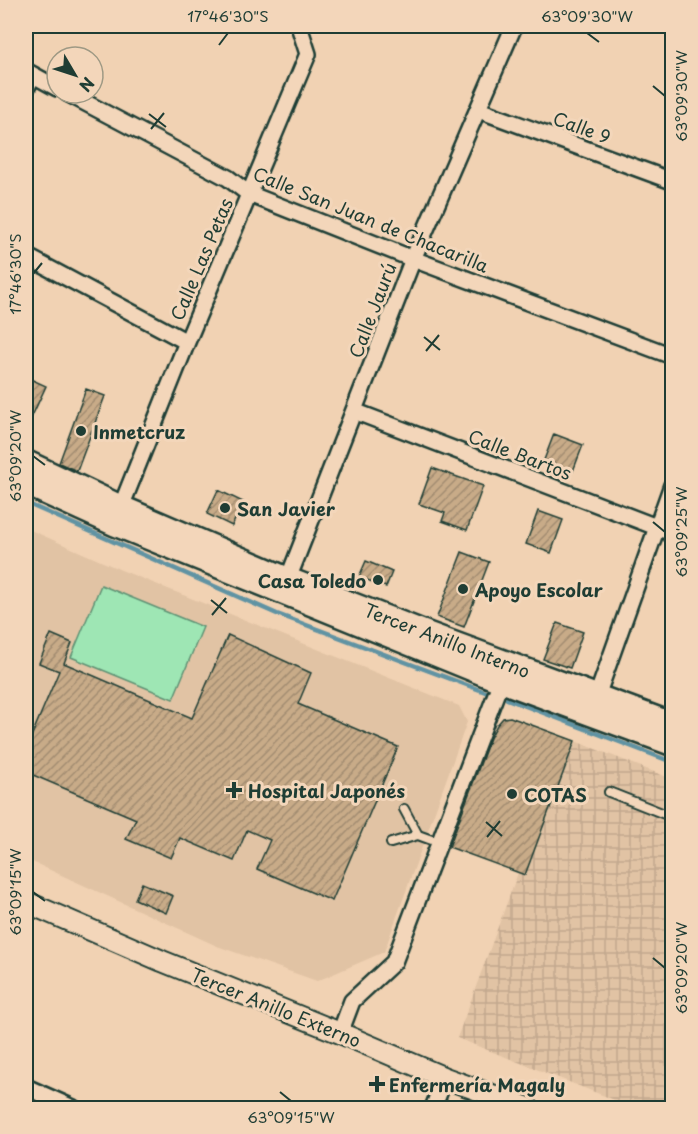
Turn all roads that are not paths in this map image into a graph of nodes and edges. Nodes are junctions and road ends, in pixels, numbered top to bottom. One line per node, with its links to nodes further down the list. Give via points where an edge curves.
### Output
1 (514, 26): 6 (street, Calle Jaurú)
2 (299, 27): 8 (street, Calle Las Petas, via 308,54)
3 (28, 78): 4 (street)
4 (45, 84)
5 (90, 105): 8 (street, Calle San Juan de Chacarilla, via 228,178)
6 (479, 110): 7 (street, Calle 9); 10 (street, Calle Jaurú)
7 (672, 181)
8 (249, 194): 10 (street, Calle San Juan de Chacarilla); 11 (street, Calle Las Petas)
9 (26, 256): 11 (street)
10 (413, 260): 12 (street, Calle San Juan de Chacarilla); 13 (street, Calle Jaurú)
11 (187, 342): 18 (street, Calle Las Petas)
12 (672, 356)
13 (354, 411): 19 (street, Calle Bartos); 21 (street, Calle Jaurú)
14 (26, 462): 18 (main road, Tercer Anillo Interno)
15 (26, 472): 18 (main road, via 109,509)
16 (26, 484): 22 (main road, Tercer Anillo Interno, via 114,525)
17 (672, 485): 19 (street)
18 (121, 507): 21 (main road, Tercer Anillo Interno); 22 (main road, via 134,522 291,587)
19 (656, 527): 20 (street, Calle Bartos); 24 (street)
20 (672, 533)
21 (296, 582): 23 (main road, via 358,614 485,661); 24 (main road, Tercer Anillo Interno)
22 (329, 612): 23 (main road, Tercer Anillo Interno)
23 (501, 681): 25 (main road, via 523,677 632,718); 26 (main road, Tercer Anillo Interno); 32 (street)
24 (597, 696): 25 (main road, Tercer Anillo Interno)
25 (672, 724)
26 (672, 744)
27 (609, 792): 29 (lane)
28 (405, 809): 30 (lane)
29 (672, 817)
30 (418, 835): 31 (lane); 32 (lane)
31 (391, 843)
32 (440, 843): 34 (street, via 394,962 352,1001)
33 (26, 902): 34 (street, Tercer Anillo Externo)
34 (340, 1033): 35 (street, Tercer Anillo Externo)
35 (445, 1078): 38 (street); 39 (street, Tercer Anillo Externo)
36 (26, 1087): 37 (street)
37 (73, 1108)
38 (433, 1108)
39 (528, 1108)

